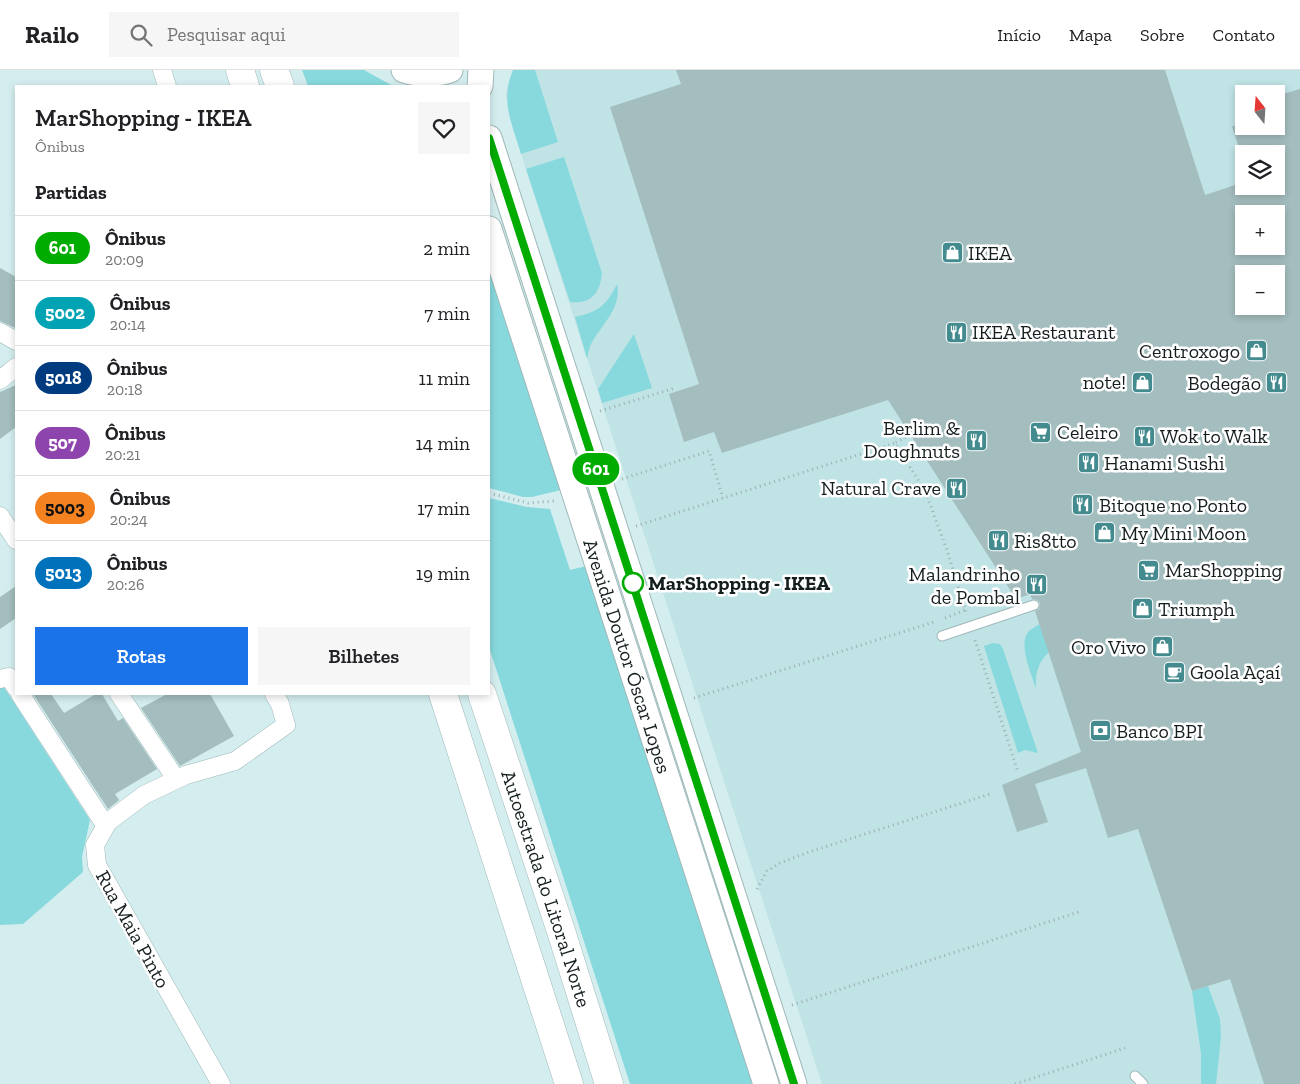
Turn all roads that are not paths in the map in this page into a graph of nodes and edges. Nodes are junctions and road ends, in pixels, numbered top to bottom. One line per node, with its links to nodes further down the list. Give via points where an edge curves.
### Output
1 (162, 70): 7 (street)
2 (240, 70): 8 (highway)
3 (274, 70): 9 (highway)
4 (450, 70): 6 (main road)
5 (481, 70): 10 (main road)
6 (414, 76)
7 (167, 85)
8 (245, 85)
9 (280, 85)
10 (480, 85)
11 (490, 141): 35 (main road, Avenida Doutor Óscar Lopes)
12 (490, 232): 34 (main road, Avenida Doutor Óscar Lopes)
13 (0, 332): 14 (street)
14 (15, 340)
15 (15, 368): 16 (street)
16 (0, 380)
17 (0, 516): 18 (street)
18 (15, 538)
19 (1034, 605): 20 (lane)
20 (942, 636)
21 (0, 679): 22 (street, via 9,677)
22 (15, 686)
23 (21, 695): 29 (street, via 102,820)
24 (119, 695): 28 (street)
25 (275, 695): 28 (street, Rua Maia Pinto, via 286,725 235,761)
26 (443, 695): 32 (highway, Autoestrada do Litoral Norte)
27 (482, 695): 33 (highway, Autoestrada do Litoral Norte)
28 (176, 780): 29 (street, Rua Maia Pinto, via 144,795)
29 (108, 822): 31 (street, Rua Maia Pinto, via 96,845 97,865)
30 (1135, 1076): 36 (lane)
31 (221, 1084)
32 (569, 1084)
33 (609, 1084)
34 (766, 1084)
35 (794, 1084)
36 (1143, 1084)

